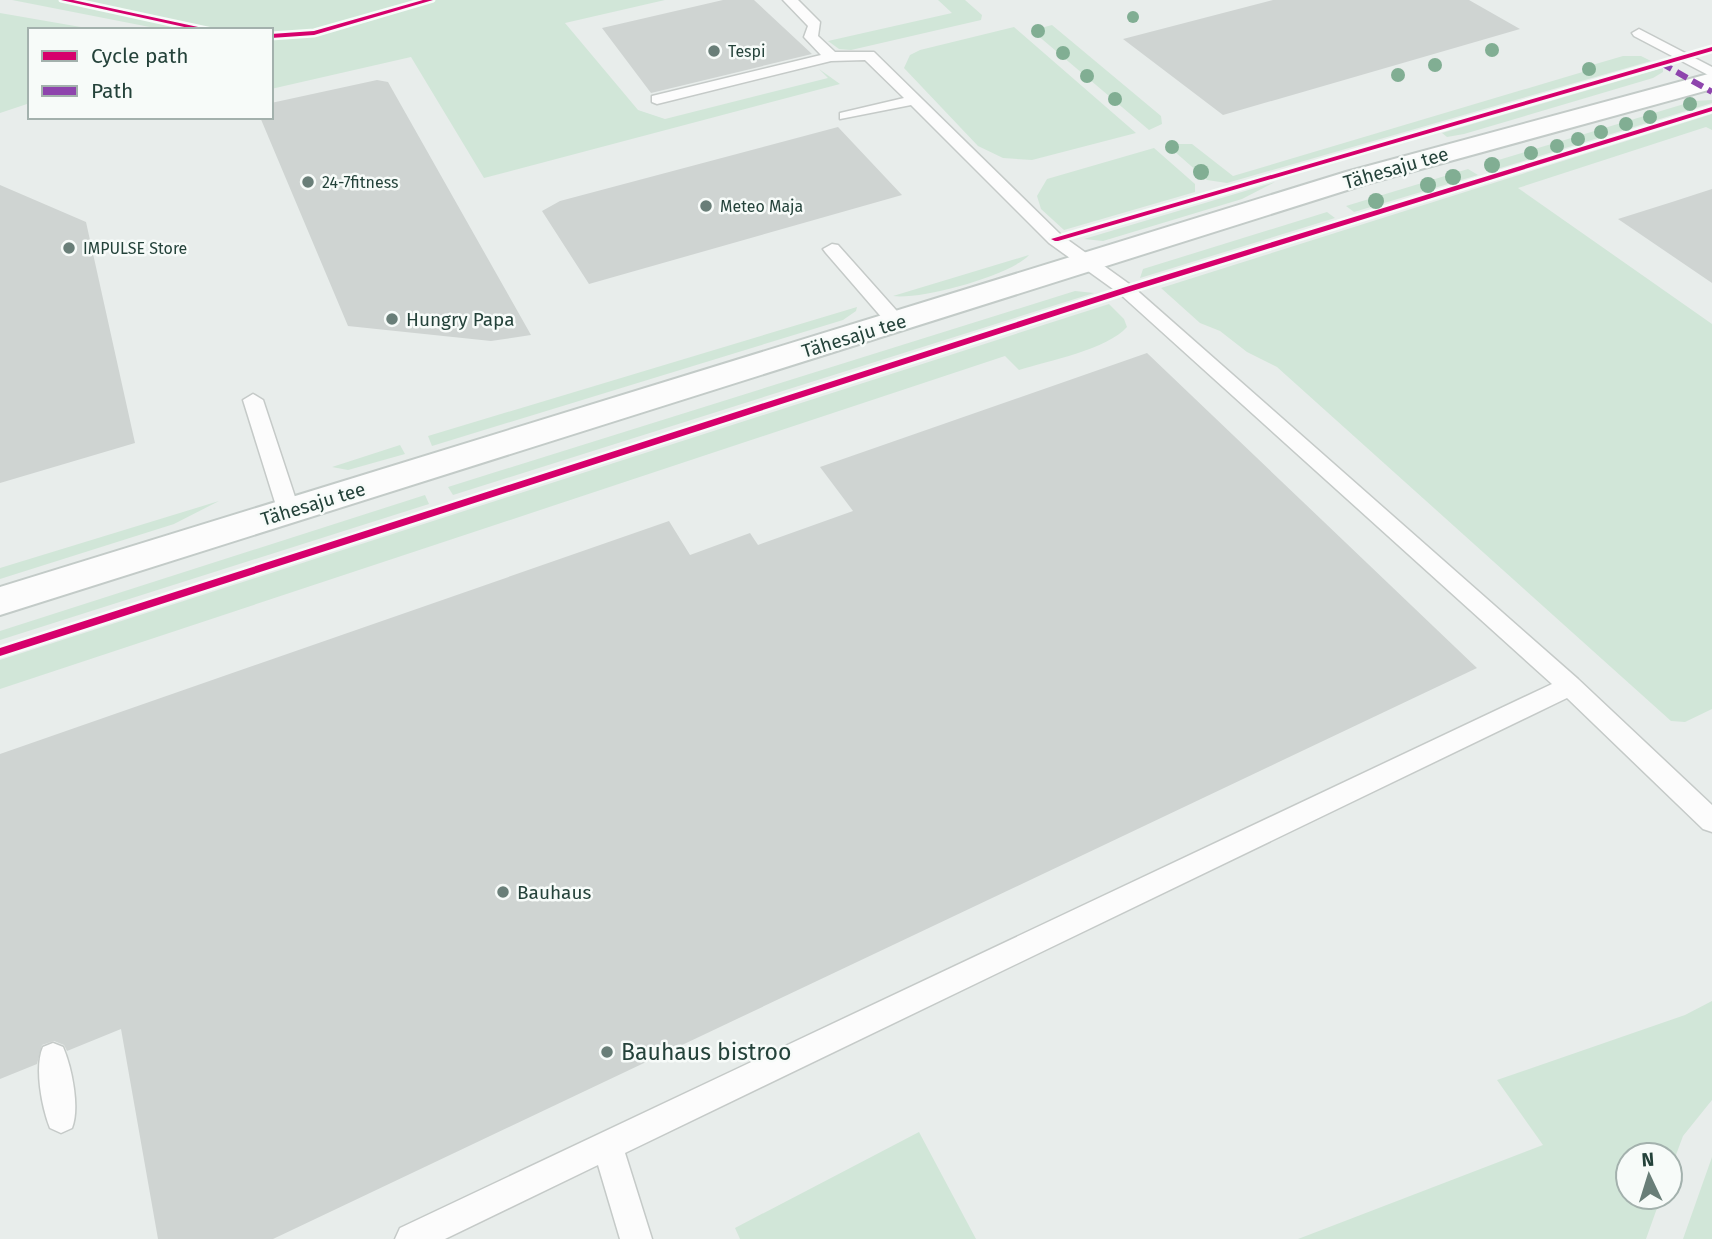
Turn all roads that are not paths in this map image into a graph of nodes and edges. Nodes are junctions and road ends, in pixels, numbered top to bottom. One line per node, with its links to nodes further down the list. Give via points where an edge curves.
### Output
1 (790, 0): 3 (lane, via 815,25 811,37)
2 (1639, 33): 4 (lane)
3 (831, 57): 6 (lane); 7 (lane, via 869,55)
4 (1712, 73)
5 (1712, 81): 10 (street, Tähesaju tee, via 1356,178)
6 (657, 99)
7 (914, 100): 8 (lane); 10 (lane, via 1055,239)
8 (845, 116)
9 (832, 249): 11 (lane)
10 (1088, 263): 11 (street, Tähesaju tee); 15 (lane, via 1126,290)
11 (897, 323): 13 (street, Tähesaju tee)
12 (253, 400): 13 (lane)
13 (289, 512): 14 (street, Tähesaju tee)
14 (0, 601)
15 (1570, 686): 16 (lane); 19 (lane)
16 (1712, 821)
17 (53, 1057): 18 (lane)
18 (61, 1118)
19 (607, 1145): 20 (lane); 21 (lane)
20 (411, 1239)
21 (636, 1239)

